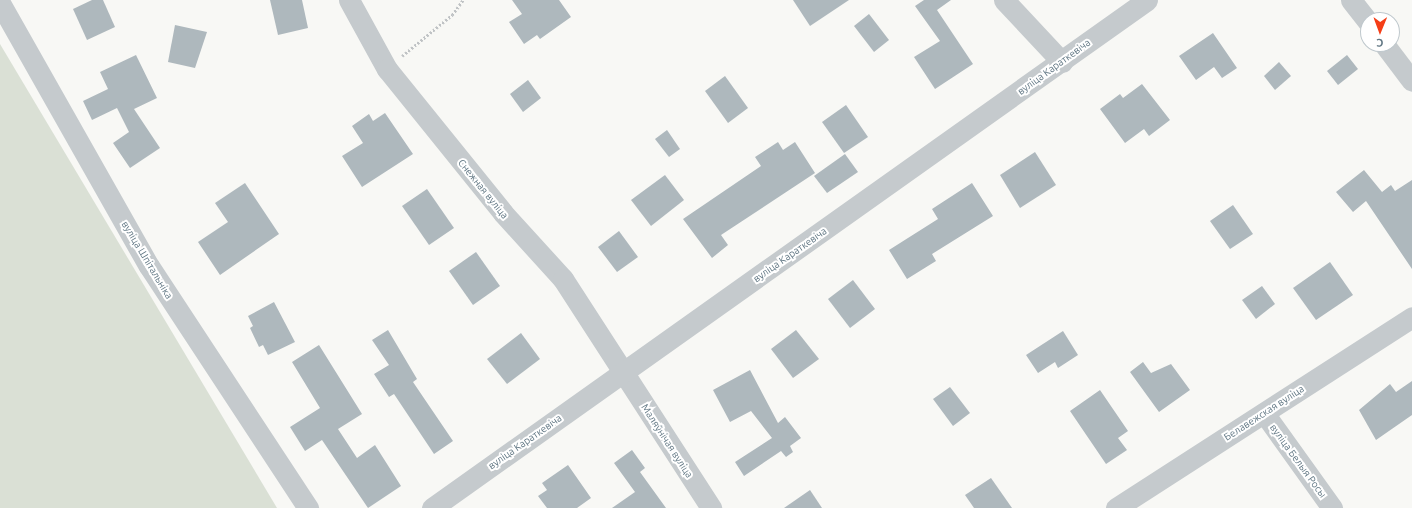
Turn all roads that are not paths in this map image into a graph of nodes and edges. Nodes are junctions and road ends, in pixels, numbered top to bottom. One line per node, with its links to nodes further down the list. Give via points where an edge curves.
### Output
1 (349, 0): 11 (street, Снежная вуліца, via 387,68 502,213 563,280)
2 (1004, 0): 8 (street)
3 (1147, 0): 8 (street, вуліца Караткевіча)
4 (1351, 0): 6 (street)
5 (0, 3): 13 (street, вуліца Шпітальніка, via 149,266)
6 (1360, 12)
7 (1390, 52): 9 (street)
8 (1062, 62): 11 (street, вуліца Караткевіча)
9 (1412, 81)
10 (1412, 317): 12 (street, Белавежская вуліца)
11 (623, 374): 14 (street, вуліца Караткевіча); 15 (street, Маляўнічая вуліца)
12 (1264, 413): 16 (street, Белавежская вуліца); 17 (street, вуліца Белыя Росы)
13 (308, 508)
14 (432, 508)
15 (711, 508)
16 (1116, 508)
17 (1332, 508)

